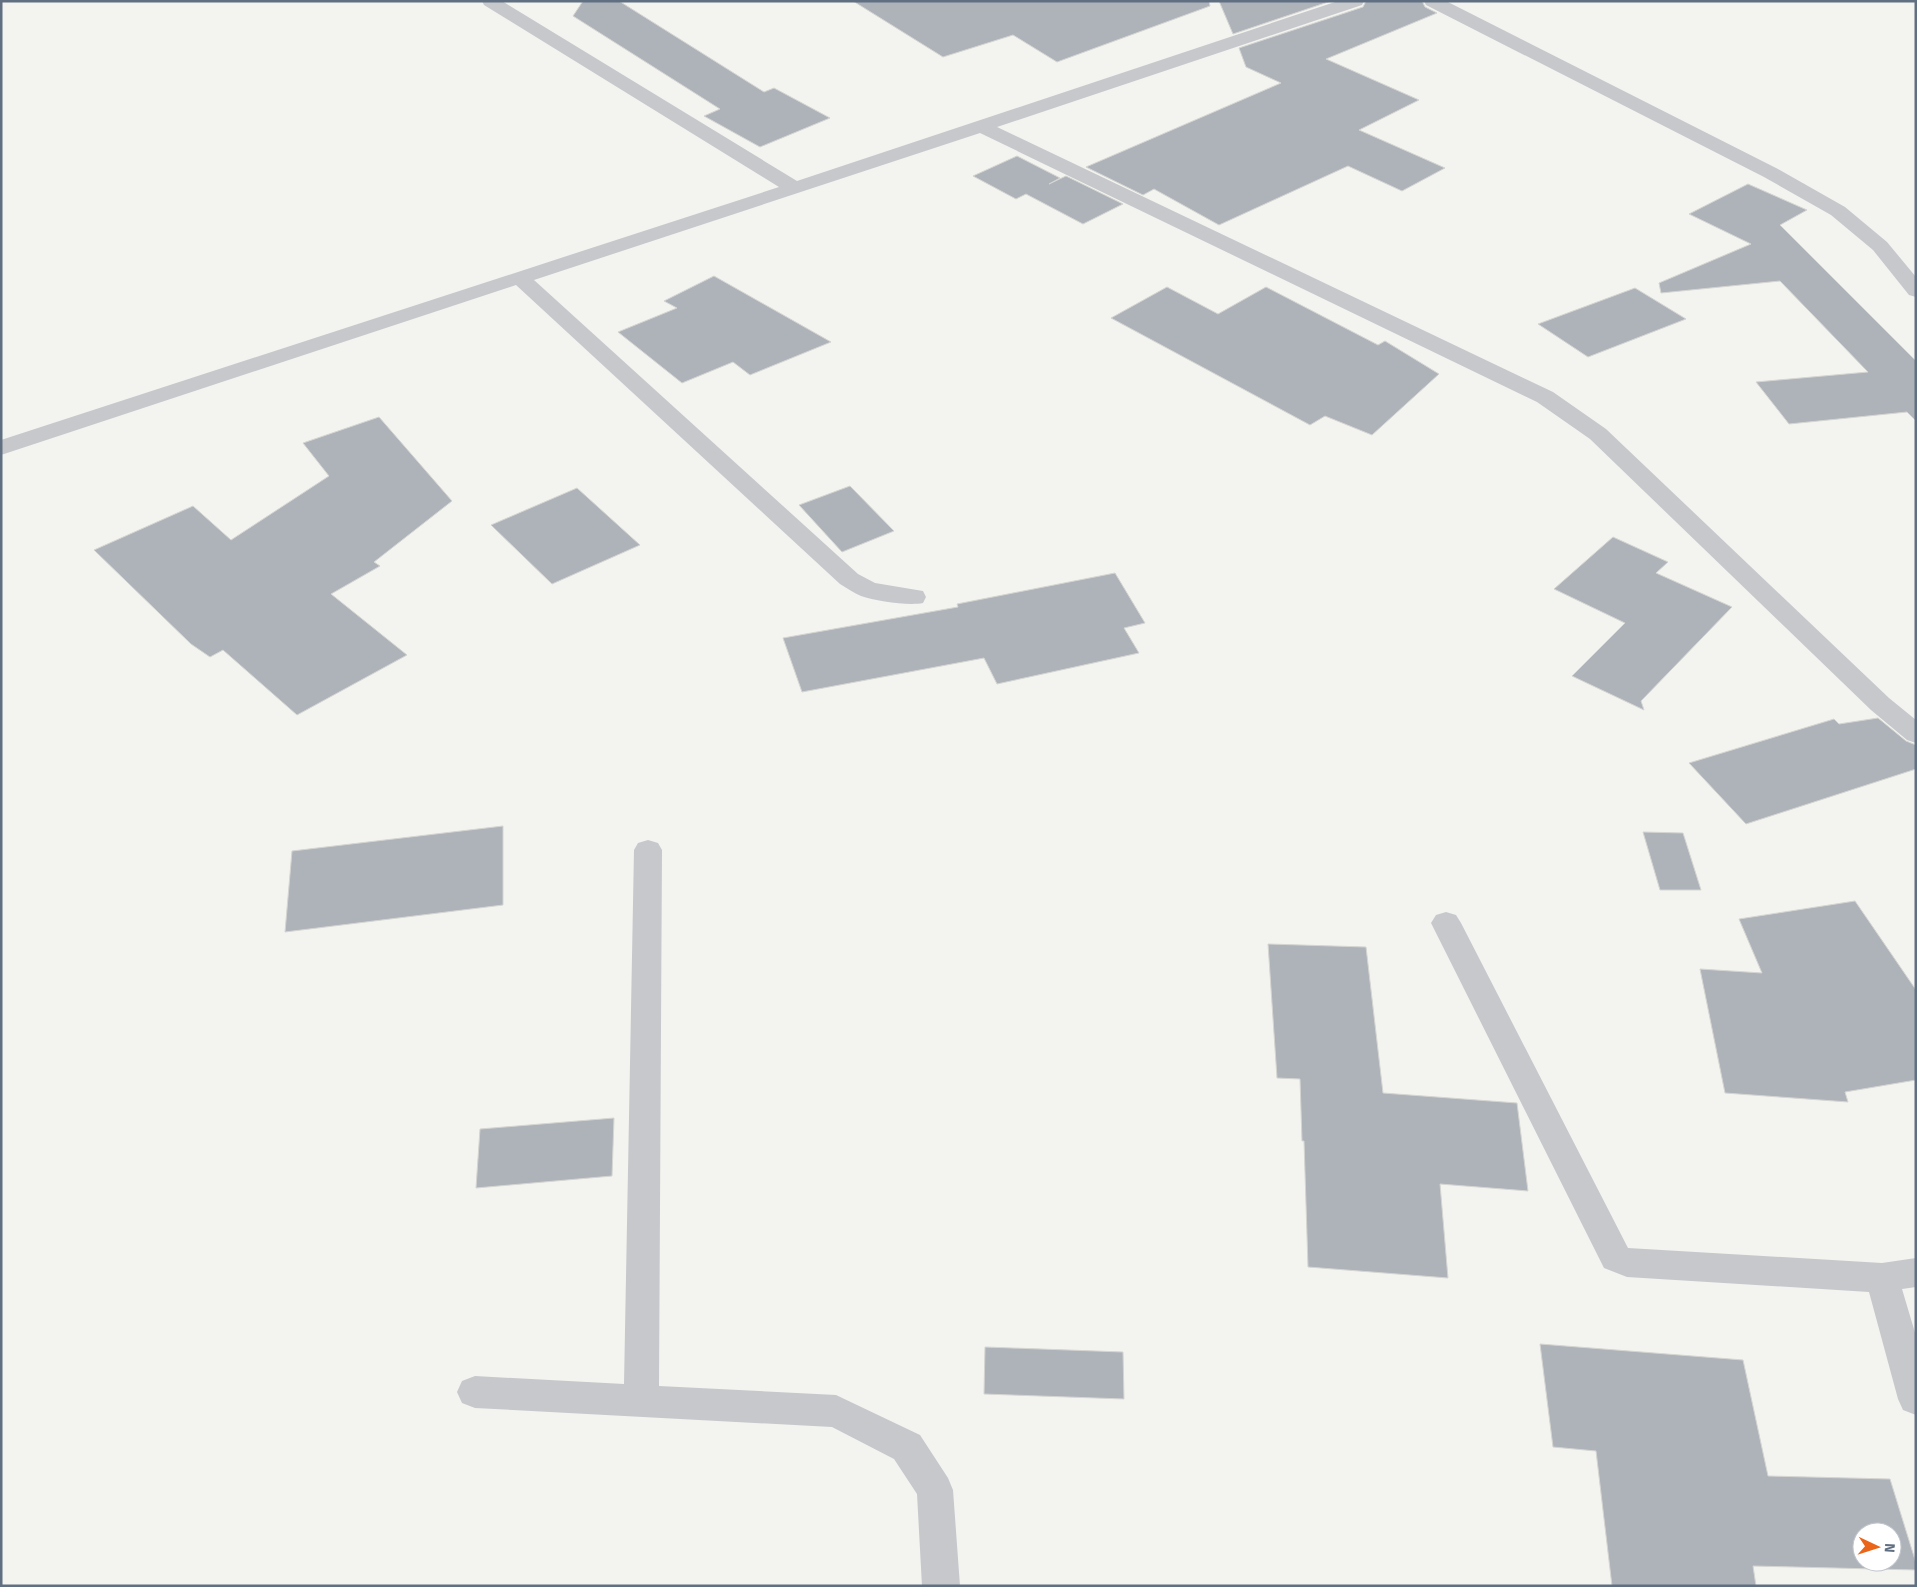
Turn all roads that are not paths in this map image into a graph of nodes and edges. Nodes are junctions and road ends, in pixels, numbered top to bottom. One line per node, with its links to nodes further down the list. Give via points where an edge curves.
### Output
1 (490, 1): 5 (street)
2 (1356, 1): 4 (street)
3 (1432, 1): 7 (street, via 1771,173 1838,211 1880,246)
4 (981, 126): 5 (street); 10 (street, via 1545,397 1598,434 1880,704)
5 (795, 188): 6 (street)
6 (520, 278): 8 (street); 9 (street, via 849,579 869,590)
7 (1916, 291)
8 (1, 448)
9 (914, 598)
10 (1916, 734)
11 (648, 850): 17 (street)
12 (1446, 923): 14 (street, via 1616,1258 1627,1263)
13 (1916, 1272): 14 (street)
14 (1882, 1278): 16 (street)
15 (475, 1392): 17 (street)
16 (1916, 1399)
17 (641, 1401): 18 (street, via 836,1411 906,1447 935,1490)
18 (941, 1586)

